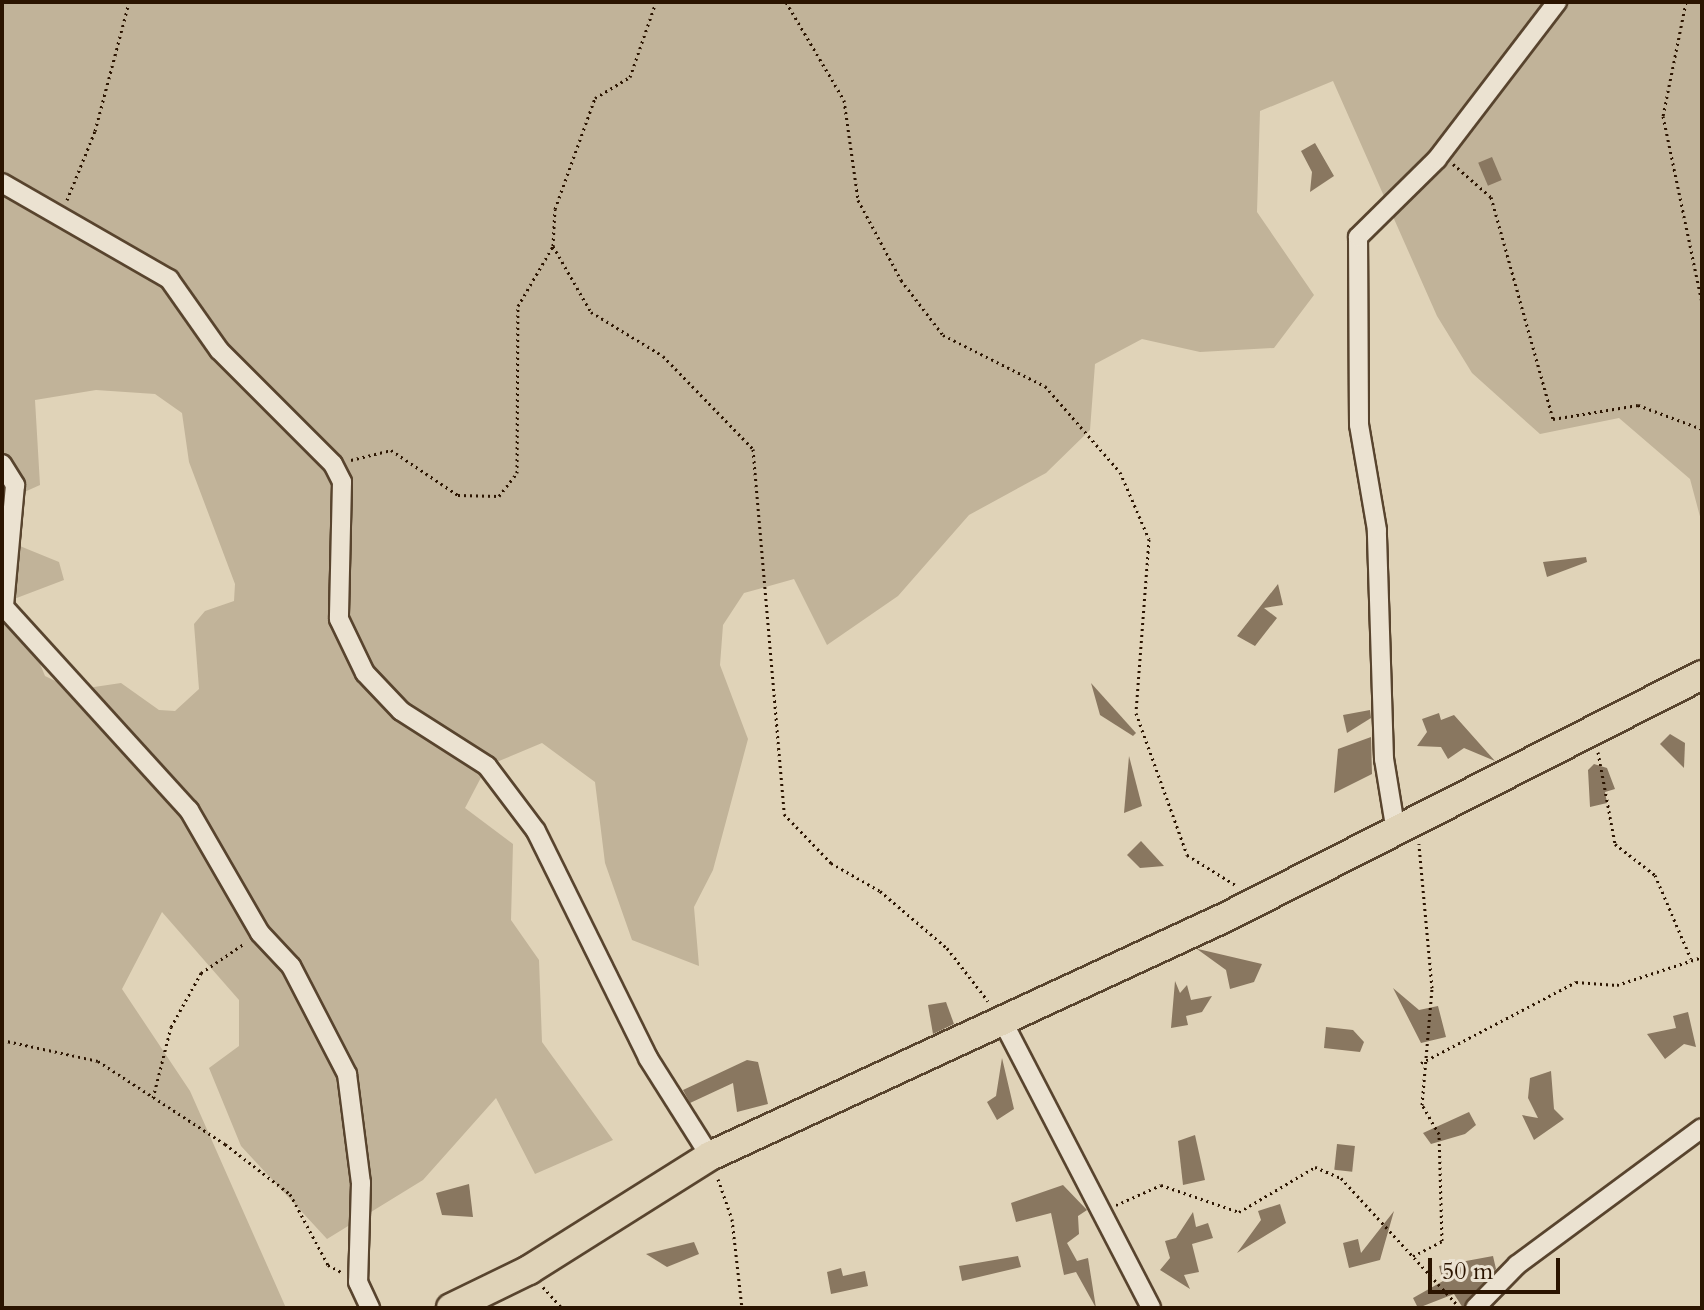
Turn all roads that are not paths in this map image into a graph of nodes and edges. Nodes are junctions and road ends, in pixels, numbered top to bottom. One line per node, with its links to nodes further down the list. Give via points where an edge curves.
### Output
1 (1557, 2): 5 (street, via 1437,159 1358,237 1359,425 1377,530 1384,759)
2 (2, 183): 8 (street, via 169,279 219,350 333,464 342,482 339,619 365,673 401,711 487,766 536,831 648,1058)
3 (2, 464): 9 (street, via 15,485 4,607 189,810 260,933 291,966 347,1074 361,1183 358,1282)
4 (1702, 675): 5 (main road)
5 (1407, 826): 6 (main road)
6 (1002, 1020): 8 (main road); 11 (street)
7 (1702, 1128): 12 (street, via 1517,1265)
8 (710, 1156): 10 (main road, via 529,1270)
9 (370, 1308)
10 (451, 1308)
11 (1151, 1308)
12 (1475, 1308)

